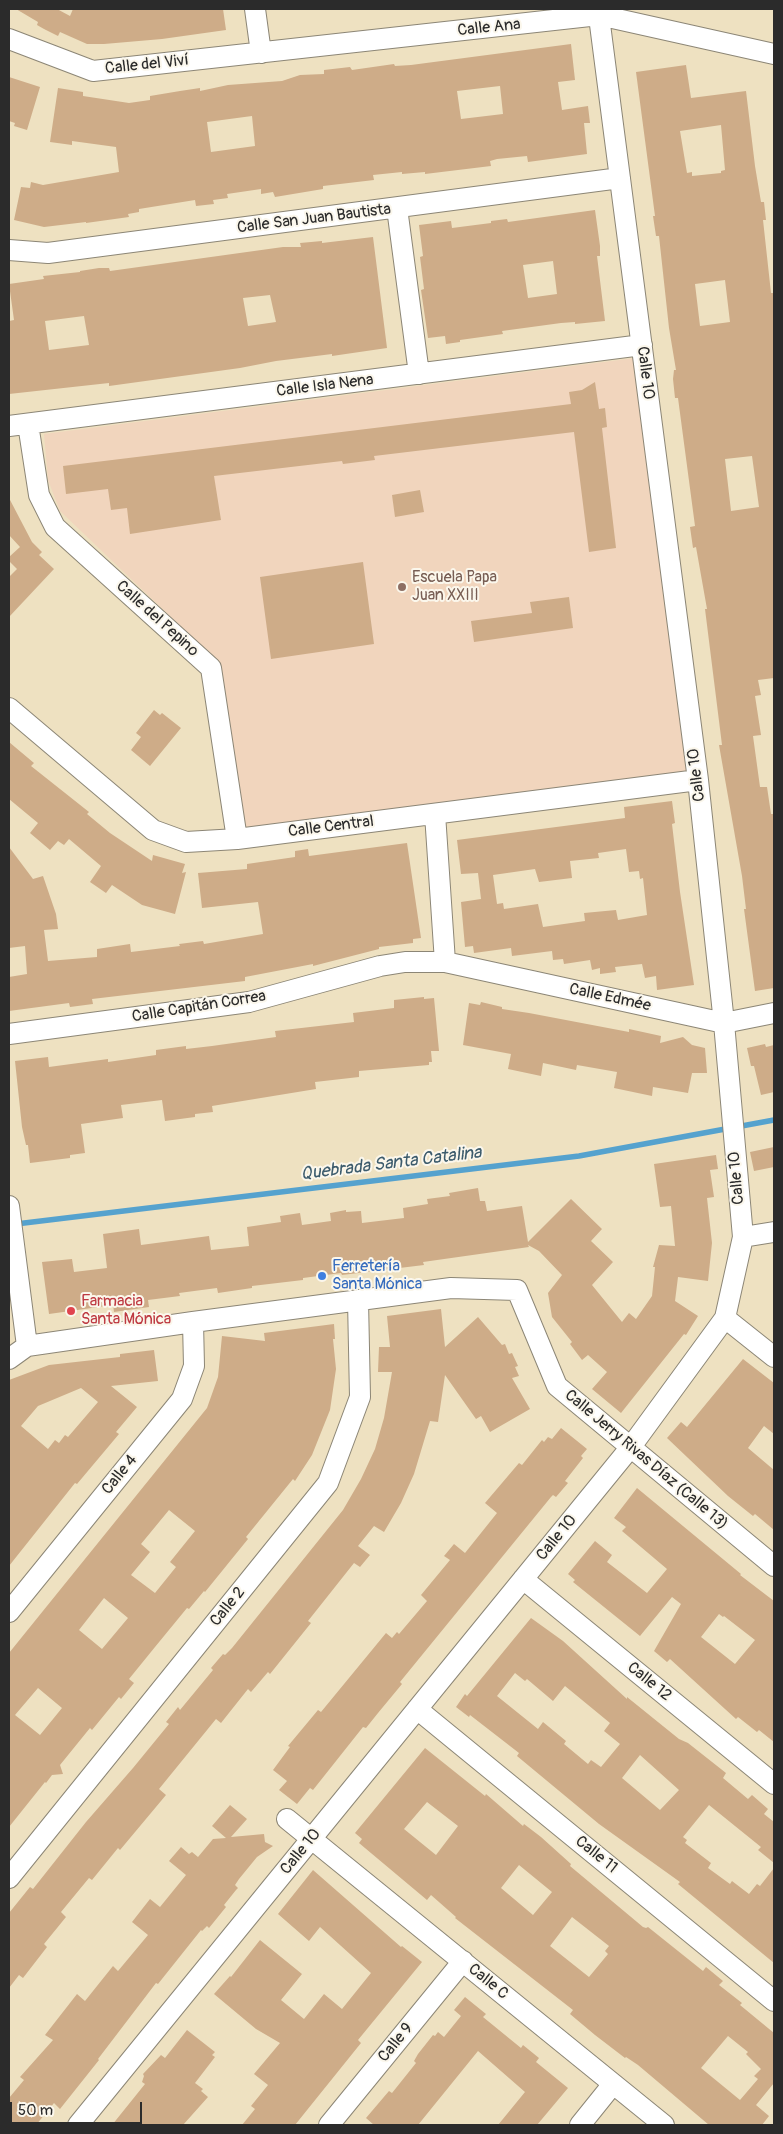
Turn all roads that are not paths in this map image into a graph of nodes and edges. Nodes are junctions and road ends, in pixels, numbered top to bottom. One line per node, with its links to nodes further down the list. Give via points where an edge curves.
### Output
1 (255, 9): 4 (street)
2 (598, 12): 4 (street, Calle Ana); 5 (street, Calle Ana); 6 (street, Calle 10)
3 (9, 39): 4 (street, Calle del Viví, via 94,71)
4 (261, 53)
5 (774, 54)
6 (620, 178): 7 (street, Calle San Juan Bautista); 9 (street, Calle 10)
7 (397, 208): 8 (street, Calle San Juan Bautista, via 48,253); 10 (street)
8 (9, 250)
9 (642, 345): 10 (street, Calle Isla Nena); 13 (street, Calle 10)
10 (419, 374): 11 (street, Calle Isla Nena)
11 (18, 425): 15 (street, Calle del Pepino, via 39,495 55,527 210,668)
12 (9, 708): 15 (street, Calle Central, via 153,830 186,842)
13 (698, 780): 14 (street, Calle Central); 18 (street, Calle 10)
14 (435, 814): 15 (street, Calle Central); 16 (street)
15 (237, 839)
16 (445, 962): 18 (street, Calle Edmée); 19 (street, Calle Capitán Correa, via 380,966 248,1002)
17 (774, 1013): 18 (street, Calle Edmée)
18 (724, 1023): 22 (street, Calle 10)
19 (9, 1034)
20 (9, 1206): 26 (street)
21 (774, 1232): 22 (street)
22 (742, 1237): 24 (street, Calle 10)
23 (358, 1300): 25 (street, Calle Jerry Rivas Díaz (Calle 13)); 29 (street, Calle Jerry Rivas Díaz (Calle 13), via 451,1288 517,1290 557,1386); 37 (street, Calle 2, via 360,1397 328,1484)
24 (725, 1318): 27 (street); 29 (street, Calle 10)
25 (193, 1322): 26 (street, Calle Jerry Rivas Díaz (Calle 13)); 32 (street, Calle 4, via 194,1366 182,1399)
26 (27, 1346): 28 (street, Calle Jerry Rivas Díaz (Calle 13))
27 (774, 1357)
28 (9, 1359)
29 (630, 1448): 30 (street, Calle Jerry Rivas Díaz (Calle 13)); 31 (street, Calle 10)
30 (774, 1566)
31 (523, 1579): 33 (street, Calle 10); 34 (street, Calle 12)
32 (9, 1612)
33 (417, 1709): 36 (street, Calle 10); 39 (street, Calle 11)
34 (774, 1784)
35 (287, 1819): 36 (street, Calle C)
36 (312, 1839): 38 (street, Calle C); 41 (street, Calle 10)
37 (9, 1878)
38 (463, 1961): 40 (street, Calle C); 42 (street, Calle 9)
39 (774, 2001)
40 (613, 2084): 43 (street); 44 (street, Calle C)
41 (78, 2125)
42 (329, 2125)
43 (580, 2125)
44 (664, 2125)

